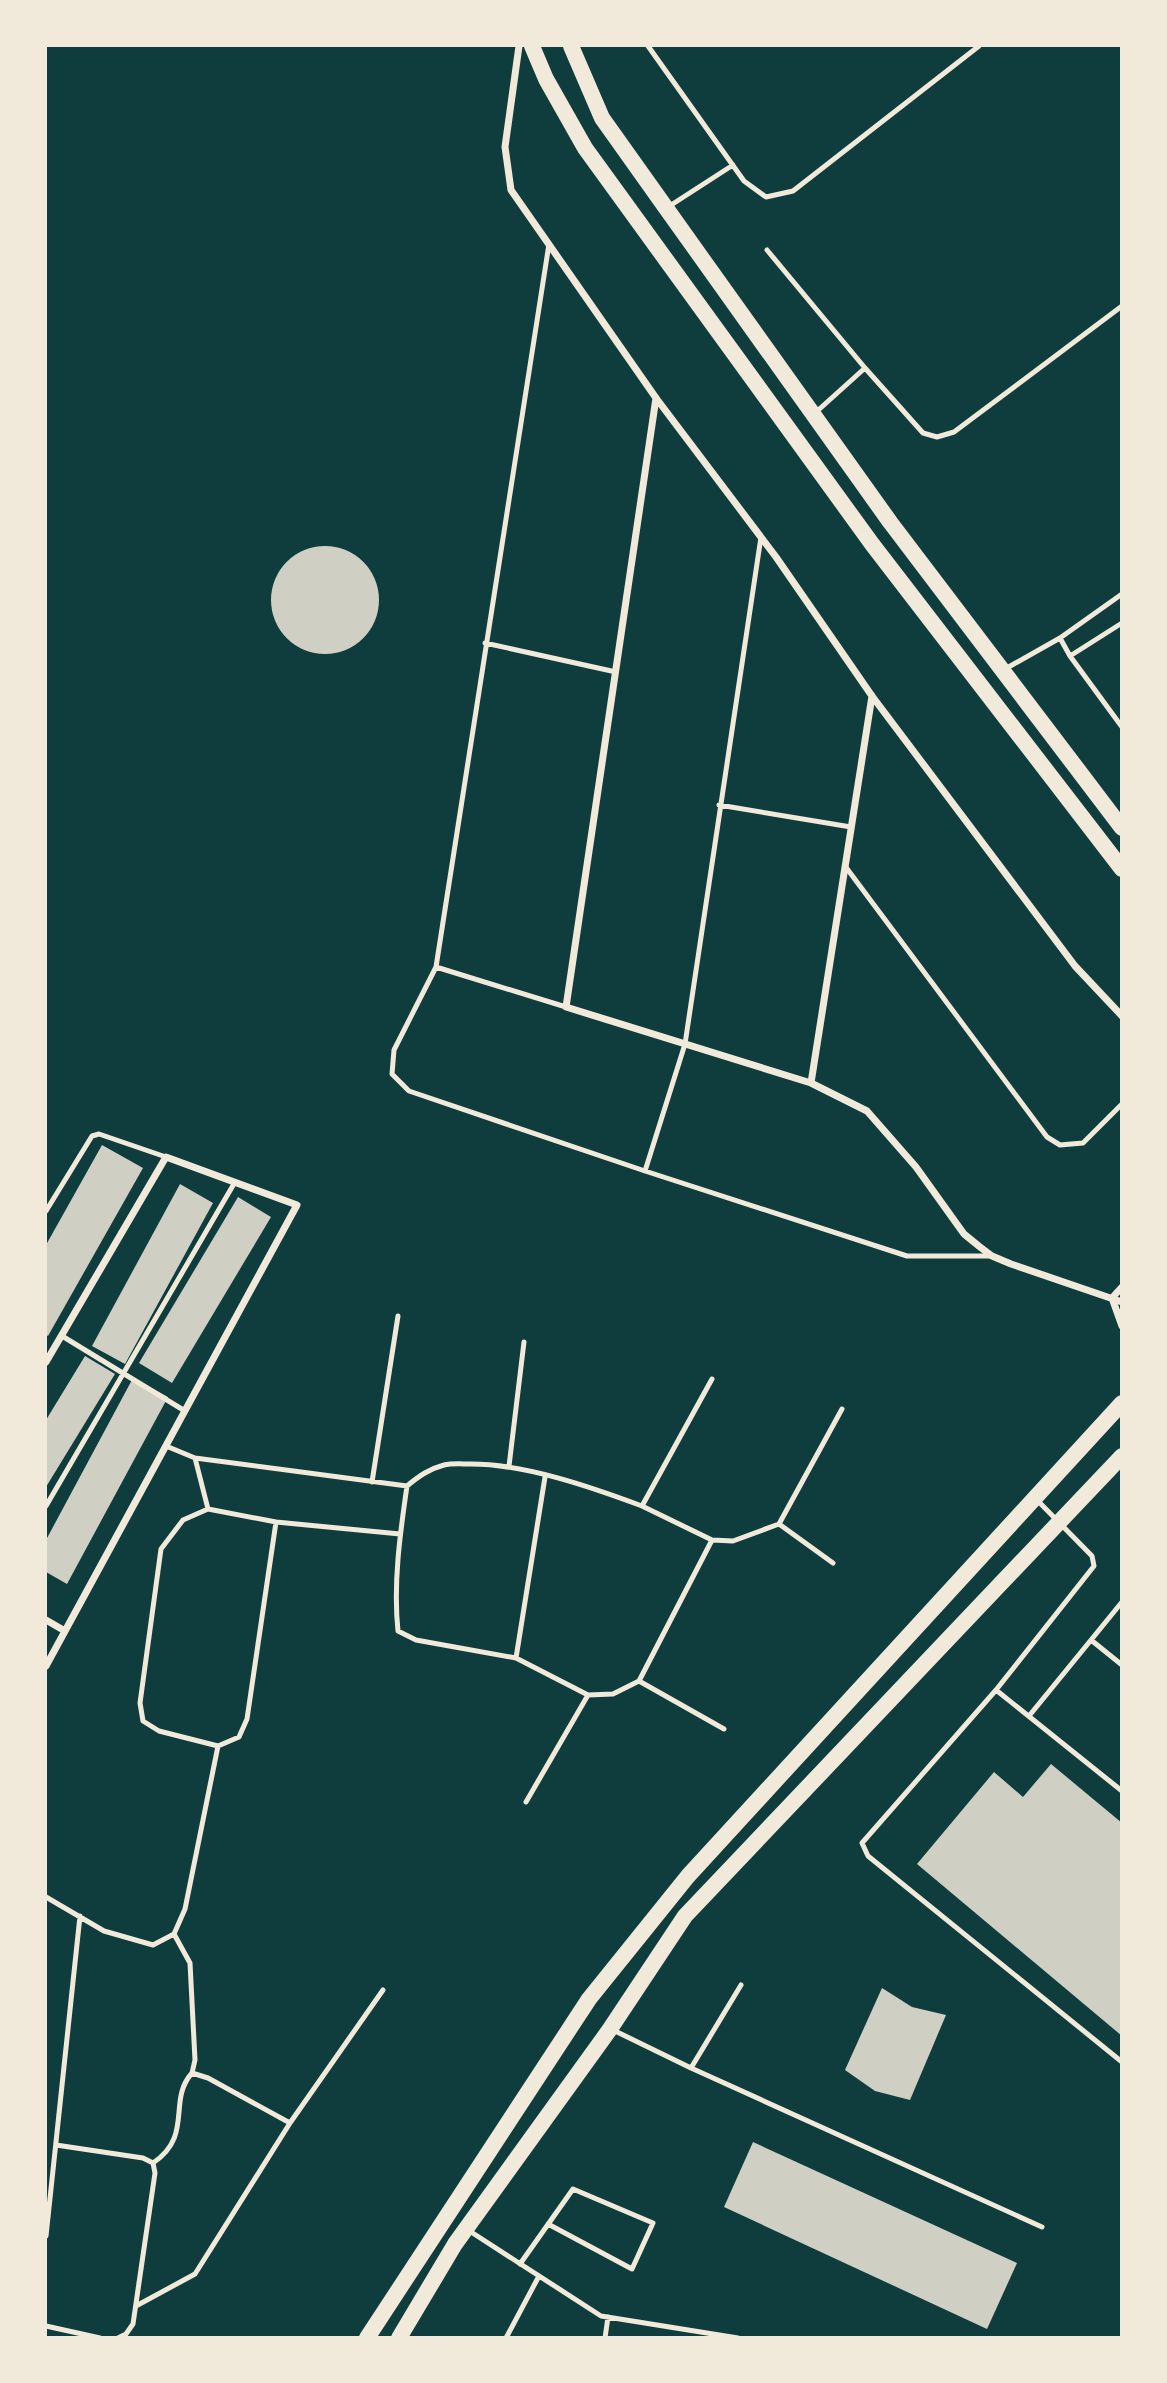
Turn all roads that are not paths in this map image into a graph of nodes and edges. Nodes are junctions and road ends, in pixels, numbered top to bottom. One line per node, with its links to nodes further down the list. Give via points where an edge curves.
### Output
1 (519, 46): 8 (street, via 505,147 510,190)
2 (532, 46): 28 (main road, via 585,148 872,544)
3 (571, 46): 7 (main road, via 602,118)
4 (648, 46): 6 (lane)
5 (979, 46): 6 (lane, via 793,191 766,197 744,181)
6 (733, 164): 7 (lane)
7 (666, 208): 13 (main road)
8 (549, 244): 12 (street); 18 (lane)
9 (766, 250): 11 (lane)
10 (1122, 306): 11 (lane, via 954,432 937,437 923,433)
11 (865, 368): 13 (lane)
12 (656, 398): 14 (street); 21 (street)
13 (812, 415): 20 (main road)
14 (761, 537): 22 (street); 24 (lane)
15 (1122, 594): 17 (lane)
16 (1122, 623): 19 (lane)
17 (1060, 638): 19 (lane); 20 (lane)
18 (485, 643): 21 (lane); 29 (lane)
19 (1070, 656): 23 (lane)
20 (1003, 671): 26 (main road)
21 (616, 672): 30 (street)
22 (872, 696): 25 (street); 31 (street, via 1074,966)
23 (1122, 727)
24 (719, 805): 25 (lane); 32 (lane)
25 (851, 827): 27 (street)
26 (1122, 828)
27 (845, 865): 33 (street); 34 (lane, via 1047,1137 1060,1145 1083,1143)
28 (1122, 869)
29 (436, 967): 30 (lane); 36 (lane, via 394,1050 392,1074 409,1090)
30 (566, 1007): 32 (street)
31 (1122, 1016)
32 (685, 1044): 33 (street); 36 (lane)
33 (811, 1083): 39 (street, via 867,1111 916,1167 964,1234)
34 (1122, 1104)
35 (166, 1157): 37 (street); 38 (lane, via 99,1134 92,1136); 45 (street)
36 (646, 1171): 39 (lane, via 907,1256)
37 (235, 1182): 50 (lane); 54 (street, via 298,1205)
38 (46, 1210)
39 (992, 1256): 41 (street)
40 (1122, 1287): 41 (street)
41 (1111, 1298): 42 (street); 44 (street)
42 (1122, 1302)
43 (398, 1316): 60 (lane)
44 (1122, 1326)
45 (62, 1336): 48 (street); 50 (lane)
46 (524, 1342): 58 (lane)
47 (46, 1343): 48 (lane)
48 (54, 1348): 49 (street)
49 (46, 1362)
50 (125, 1373): 54 (lane); 63 (lane)
51 (712, 1379): 64 (lane)
52 (1122, 1403): 62 (main road)
53 (842, 1409): 68 (lane)
54 (185, 1410): 55 (street)
55 (166, 1446): 57 (lane); 74 (street)
56 (1122, 1456): 67 (main road)
57 (195, 1458): 60 (lane); 65 (lane)
58 (509, 1466): 59 (lane); 61 (lane, via 446,1464 425,1471)
59 (545, 1477): 64 (lane); 76 (lane)
60 (372, 1482): 61 (lane)
61 (407, 1486): 69 (lane)
62 (1035, 1497): 67 (lane); 110 (main road, via 688,1876 589,1999)
63 (46, 1506)
64 (642, 1506): 70 (lane)
65 (208, 1508): 66 (lane); 84 (lane, via 183,1520 161,1549 140,1703 143,1721 159,1731)
66 (276, 1522): 69 (lane); 84 (lane, via 247,1719 239,1737)
67 (1060, 1523): 80 (lane, via 1092,1556 1094,1566); 92 (main road, via 685,1916)
68 (779, 1524): 70 (lane, via 733,1541); 71 (lane)
69 (400, 1534): 76 (lane, via 398,1631 416,1640)
70 (712, 1541): 79 (lane)
71 (833, 1563)
72 (1122, 1602): 75 (lane)
73 (46, 1620): 74 (street)
74 (65, 1631): 78 (street)
75 (1091, 1640): 77 (lane); 82 (lane)
76 (516, 1658): 81 (lane)
77 (1122, 1665)
78 (46, 1666)
79 (639, 1681): 81 (lane, via 613,1694); 83 (lane)
80 (996, 1690): 82 (lane); 93 (lane, via 862,1843 868,1856)
81 (588, 1695): 86 (lane)
82 (1029, 1716): 85 (lane)
83 (724, 1729)
84 (218, 1746): 89 (lane, via 185,1909)
85 (1122, 1791)
86 (526, 1802)
87 (46, 1897): 88 (lane)
88 (80, 1916): 89 (lane, via 104,1931 153,1945); 97 (lane)
89 (174, 1934): 95 (lane, via 190,1963)
90 (741, 1984): 94 (lane)
91 (383, 1990): 96 (lane)
92 (610, 2029): 94 (lane); 101 (main road)
93 (1122, 2062)
94 (691, 2068): 100 (lane)
95 (192, 2073): 96 (lane); 98 (lane, via 183,2089 173,2144)
96 (290, 2123): 105 (lane, via 195,2274)
97 (56, 2145): 98 (lane); 102 (lane)
98 (153, 2163): 105 (lane)
99 (548, 2224): 99 (lane, via 632,2269 653,2223 573,2189); 103 (lane)
100 (1042, 2227)
101 (465, 2229): 103 (lane); 111 (main road)
102 (46, 2236)
103 (520, 2264): 104 (lane)
104 (539, 2276): 106 (lane); 112 (lane)
105 (136, 2305): 109 (lane, via 133,2324)
106 (608, 2318): 113 (lane); 114 (lane)
107 (46, 2326): 108 (lane)
108 (100, 2337)
109 (118, 2337)
110 (367, 2337)
111 (399, 2337)
112 (506, 2337)
113 (605, 2337)
114 (738, 2337)

